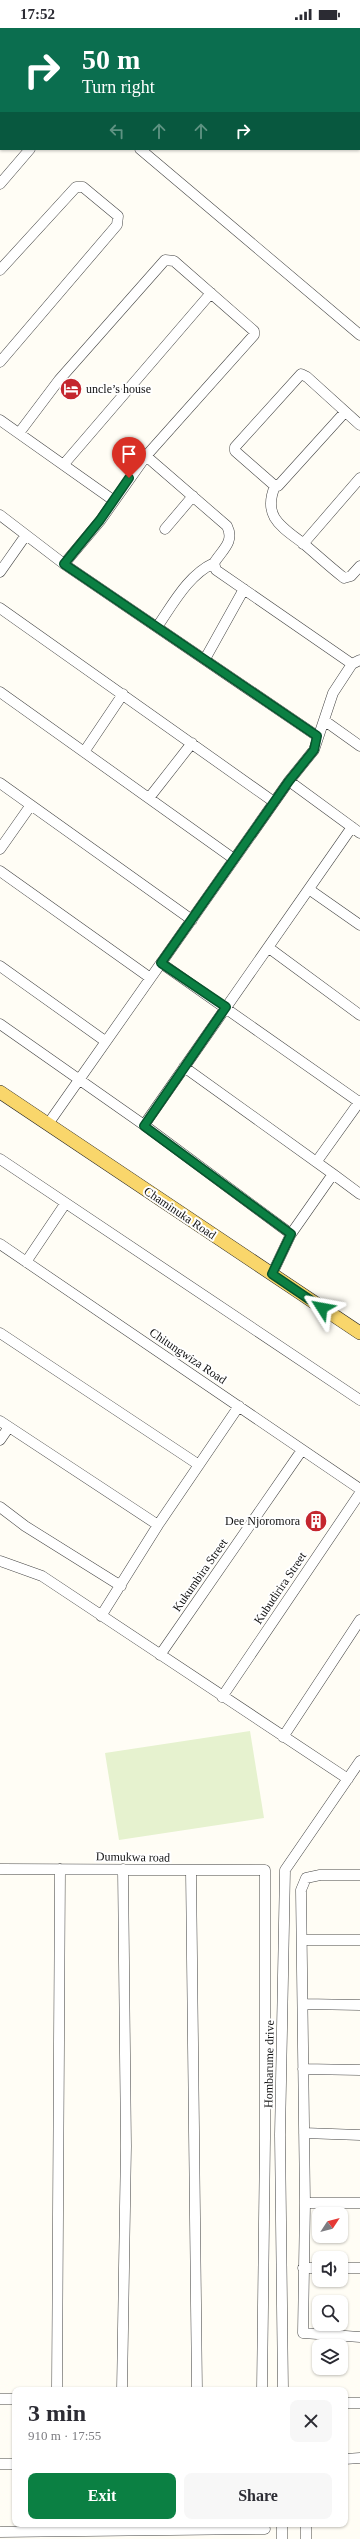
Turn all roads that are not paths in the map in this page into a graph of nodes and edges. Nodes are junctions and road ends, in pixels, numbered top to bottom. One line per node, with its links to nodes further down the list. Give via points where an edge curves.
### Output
1 (29, 150): 3 (street)
2 (141, 150): 6 (street)
3 (0, 184)
4 (0, 270): 7 (street, via 76,187 83,187 118,216 117,225)
5 (212, 293): 11 (street, via 174,261 165,260 59,380); 12 (street, via 251,326 254,335); 13 (street)
6 (360, 335)
7 (0, 362)
8 (345, 412): 10 (street); 15 (street, via 281,485); 15 (street, via 307,377 301,374 298,376 235,447 236,454)
9 (0, 420): 11 (street)
10 (360, 425)
11 (19, 432): 13 (street)
12 (146, 456): 16 (street); 17 (street)
13 (64, 464): 17 (street)
14 (360, 478): 21 (street)
15 (275, 486): 21 (street, via 270,496 273,516 283,529)
16 (193, 496): 19 (street); 22 (street, via 227,526 231,533 226,547)
17 (113, 500): 23 (street)
18 (0, 516): 20 (street)
19 (166, 529)
20 (26, 535): 23 (street); 25 (street)
21 (303, 544): 24 (street, via 344,578 351,576)
22 (214, 563): 26 (street, via 216,570); 28 (street, via 205,567 189,582)
23 (64, 564): 28 (street)
24 (360, 566)
25 (0, 572)
26 (244, 589): 29 (street); 30 (street)
27 (0, 608): 32 (street)
28 (157, 627): 29 (street)
29 (205, 659): 34 (street)
30 (356, 662): 33 (street, via 333,692)
31 (0, 692): 37 (street)
32 (123, 694): 35 (street); 37 (street)
33 (325, 721): 34 (street); 36 (street)
34 (317, 736): 38 (street, via 314,750)
35 (192, 743): 40 (street); 41 (street)
36 (360, 746)
37 (84, 752): 40 (street)
38 (289, 781): 41 (street); 43 (street)
39 (0, 783): 42 (street)
40 (149, 798): 45 (street)
41 (274, 802): 45 (street)
42 (31, 805): 44 (street); 48 (street)
43 (356, 830): 47 (street)
44 (0, 849)
45 (234, 859): 48 (street)
46 (0, 871): 53 (street)
47 (310, 890): 49 (street); 50 (street)
48 (192, 920): 51 (street)
49 (360, 925)
50 (269, 948): 54 (street); 55 (street)
51 (161, 963): 53 (street); 54 (street)
52 (0, 966): 57 (street)
53 (149, 977): 57 (street)
54 (226, 1007): 58 (street); 61 (street)
55 (360, 1015)
56 (0, 1024): 59 (street)
57 (105, 1041): 59 (street)
58 (184, 1067): 63 (street); 65 (street)
59 (78, 1081): 62 (street); 63 (street)
60 (0, 1092): 62 (main road, Chaminuka Road)
61 (360, 1102): 65 (street)
62 (48, 1124): 72 (main road, Chaminuka Road)
63 (144, 1126): 69 (street)
64 (0, 1159): 68 (street)
65 (317, 1161): 66 (street)
66 (333, 1174): 67 (street); 69 (street)
67 (360, 1194)
68 (65, 1204): 71 (street); 75 (street)
69 (291, 1234): 72 (street)
70 (0, 1244): 71 (street, Chitungwiza Road)
71 (26, 1262): 76 (street, Chitungwiza Road)
72 (272, 1274): 74 (main road, Chaminuka Road)
73 (0, 1333): 81 (street)
74 (360, 1333)
75 (360, 1400)
76 (239, 1406): 80 (street, Chitungwiza Road); 81 (street)
77 (0, 1421): 78 (street)
78 (9, 1427): 79 (street); 85 (street)
79 (0, 1440)
80 (302, 1450): 82 (street, Chitungwiza Road); 90 (street, Kukumbira Street)
81 (199, 1465): 85 (street)
82 (360, 1489)
83 (360, 1493): 91 (street, Kubudirira Street)
84 (0, 1507): 87 (street, via 25,1526)
85 (158, 1525): 87 (street)
86 (0, 1561): 88 (street, via 42,1576)
87 (121, 1586): 88 (street)
88 (101, 1616): 90 (street)
89 (360, 1620): 92 (street)
90 (160, 1655): 91 (street)
91 (222, 1697): 92 (street)
92 (284, 1737): 94 (street)
93 (360, 1761): 94 (street, Hombarume drive)
94 (348, 1779): 119 (street, Hombarume drive, via 285,1870 280,2135)
95 (0, 1869): 96 (street, Dumukwa road)
96 (60, 1869): 97 (street, Dumukwa road); 115 (street)
97 (123, 1869): 98 (street, Dumukwa road); 116 (street, via 126,2146)
98 (191, 1871): 117 (street); 118 (street, Dumukwa road, via 265,1870)
99 (360, 1875): 100 (street, via 320,1875 306,1878 302,1890)
100 (302, 1940): 101 (street); 102 (street)
101 (360, 1940)
102 (304, 2004): 103 (street); 104 (street)
103 (360, 2005)
104 (303, 2069): 105 (street); 106 (street)
105 (360, 2070)
106 (304, 2133): 107 (street); 108 (street)
107 (360, 2135)
108 (305, 2203): 109 (street); 110 (street)
109 (360, 2203)
110 (303, 2268): 111 (street); 114 (street, via 303,2333)
111 (312, 2268)
112 (348, 2268): 113 (street)
113 (360, 2268)
114 (360, 2337)
115 (57, 2387)
116 (122, 2387)
117 (197, 2387)
118 (262, 2387)
119 (283, 2387)
120 (0, 2399): 121 (street)
121 (12, 2399)
122 (348, 2403): 123 (street)
123 (360, 2403)
124 (360, 2458): 125 (street)
125 (348, 2459)
126 (0, 2464): 127 (street)
127 (12, 2464)
128 (282, 2527): 132 (street)
129 (306, 2527): 133 (street)
130 (265, 2531): 131 (street)
131 (0, 2532)
132 (282, 2539)
133 (306, 2539)

